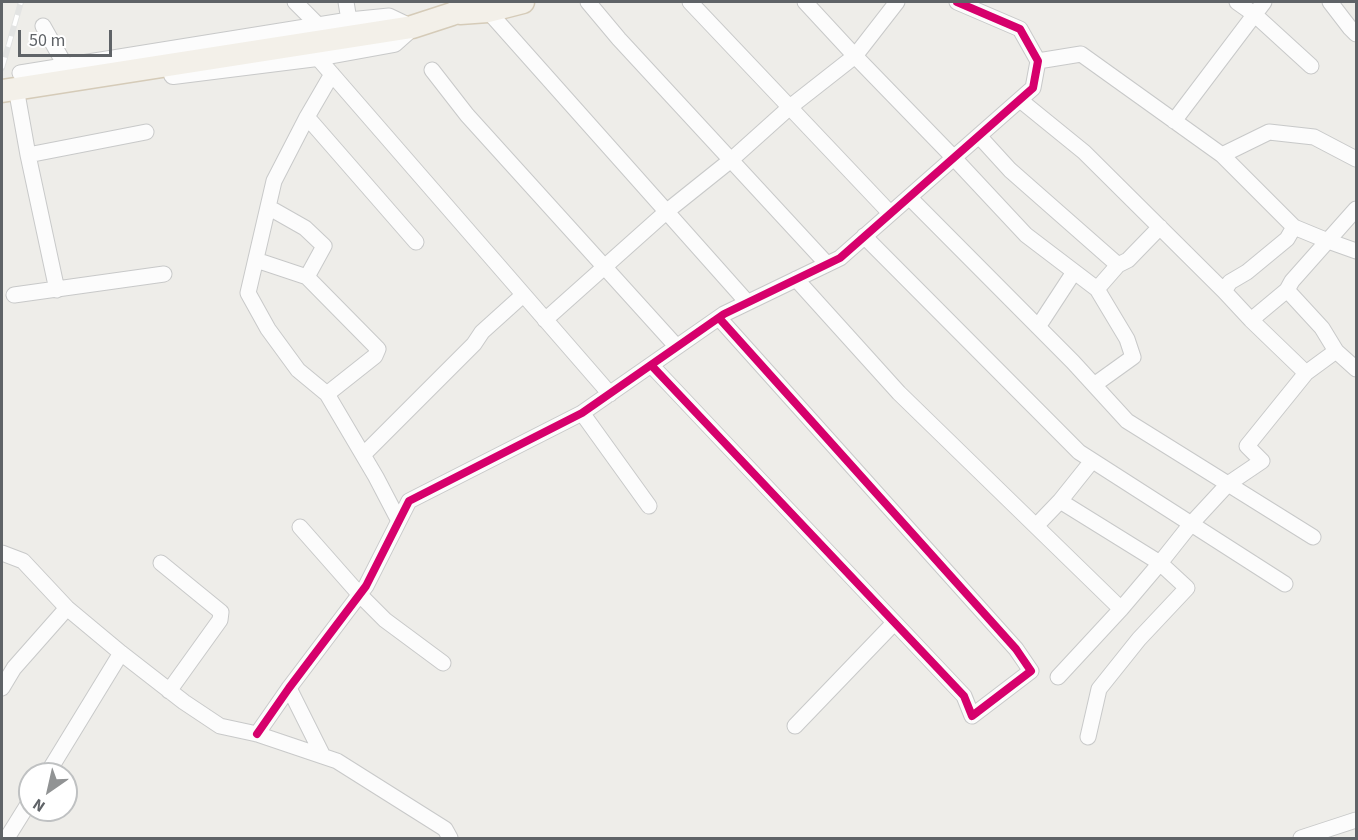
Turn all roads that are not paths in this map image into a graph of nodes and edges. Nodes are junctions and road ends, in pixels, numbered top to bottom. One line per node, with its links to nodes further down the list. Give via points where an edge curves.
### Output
1 (295, 2): 15 (street)
2 (346, 2): 14 (street)
3 (523, 2): 12 (main road)
4 (588, 2): 37 (street)
5 (690, 2): 28 (street)
6 (805, 2): 19 (street)
7 (897, 2): 19 (street)
8 (957, 2): 21 (street, via 1020,29)
9 (1237, 2): 13 (street)
10 (1264, 2): 13 (street)
11 (1330, 2): 18 (street)
12 (482, 6): 17 (main road); 41 (street)
13 (1254, 14): 23 (street); 30 (street)
14 (349, 20): 15 (street); 17 (street, via 389,16)
15 (317, 24): 22 (street)
16 (44, 27): 22 (street)
17 (404, 29): 20 (street, via 394,43); 26 (main road)
18 (1356, 34)
19 (855, 56): 28 (street); 35 (street)
20 (317, 57): 25 (street); 26 (street, via 119,81)
21 (1038, 61): 27 (street, via 1033,88); 30 (street, via 1081,54)
22 (65, 65): 26 (street)
23 (1311, 66)
24 (432, 70): 52 (street, via 467,115)
25 (332, 74): 29 (street); 62 (street)
26 (13, 88): 33 (street)
27 (1020, 100): 32 (street); 43 (street, via 1084,152)
28 (790, 106): 37 (street); 42 (street)
29 (307, 117): 39 (street, via 274,181); 47 (street)
30 (1174, 121): 34 (street)
31 (146, 132): 33 (street)
32 (979, 136): 35 (street); 51 (street, via 1010,170)
33 (28, 155): 58 (street)
34 (1222, 155): 36 (street, via 1269,132 1314,137); 44 (street)
35 (954, 158): 38 (street); 53 (street, via 1026,235)
36 (1356, 159)
37 (731, 160): 41 (street); 50 (street)
38 (909, 197): 42 (street); 67 (street)
39 (268, 207): 49 (street); 55 (street, via 305,228 324,246)
40 (1356, 209): 46 (street)
41 (666, 212): 52 (street); 63 (street)
42 (891, 213): 45 (street)
43 (1160, 227): 51 (street, via 1128,260); 60 (street)
44 (1294, 227): 46 (street); 60 (street, via 1287,238 1230,282)
45 (864, 236): 50 (street, via 840,258); 78 (street)
46 (1328, 241): 48 (street); 59 (street)
47 (416, 242)
48 (1356, 251)
49 (256, 260): 55 (street); 74 (street, via 248,293 298,370)
50 (827, 264): 56 (street)
51 (1118, 264): 57 (street)
52 (605, 266): 65 (street); 68 (street)
53 (1074, 272): 57 (street); 67 (street)
54 (164, 274): 58 (street)
55 (307, 277): 74 (street, via 378,349 375,356)
56 (796, 279): 63 (street); 84 (street, via 899,393)
57 (1097, 289): 73 (street, via 1127,339 1133,357)
58 (57, 290): 61 (street)
59 (1287, 290): 66 (street); 69 (street, via 1322,328)
60 (1224, 291): 66 (street)
61 (14, 295)
62 (524, 295): 65 (street); 77 (street, via 482,332)
63 (747, 302): 64 (street)
64 (719, 318): 68 (street); 94 (street, via 1016,649 1031,671 972,716 964,696)
65 (545, 320): 75 (street)
66 (1251, 321): 72 (street)
67 (1038, 327): 73 (street)
68 (677, 347): 70 (street)
69 (1336, 351): 71 (street); 72 (street)
70 (651, 365): 75 (street); 94 (street)
71 (1356, 369)
72 (1306, 373): 79 (street, via 1247,446 1262,461)
73 (1094, 385): 79 (street, via 1127,421)
74 (327, 394): 77 (street)
75 (610, 394): 76 (street)
76 (582, 413): 81 (street); 82 (street, via 409,501)
77 (363, 455): 82 (street)
78 (1092, 461): 80 (street); 83 (street)
79 (1228, 484): 83 (street); 86 (street)
80 (1059, 501): 84 (street); 89 (street)
81 (649, 506)
82 (399, 521): 91 (street)
83 (1191, 524): 89 (street); 90 (street)
84 (1036, 526): 93 (street)
85 (300, 527): 91 (street)
86 (1313, 537)
87 (2, 553): 92 (street, via 22,561)
88 (161, 563): 100 (street, via 221,612 220,620)
89 (1160, 563): 93 (street); 103 (street, via 1187,588 1099,689)
90 (1284, 584)
91 (360, 595): 96 (street, via 385,620); 99 (street)
92 (67, 608): 95 (street); 98 (street, via 14,668)
93 (1120, 609): 97 (street)
94 (894, 623): 101 (street)
95 (121, 653): 100 (street); 105 (street)
96 (443, 663)
97 (1058, 677)
98 (2, 688)
99 (289, 688): 102 (street); 104 (street)
100 (169, 691): 102 (street, via 220,726)
101 (795, 726)
102 (257, 734): 104 (street)
103 (1088, 737)
104 (324, 756): 109 (street, via 445,829)
105 (54, 762)
106 (18, 820): 108 (street)
107 (1356, 820): 110 (street)
108 (7, 838)
109 (450, 838)
110 (1300, 838)

